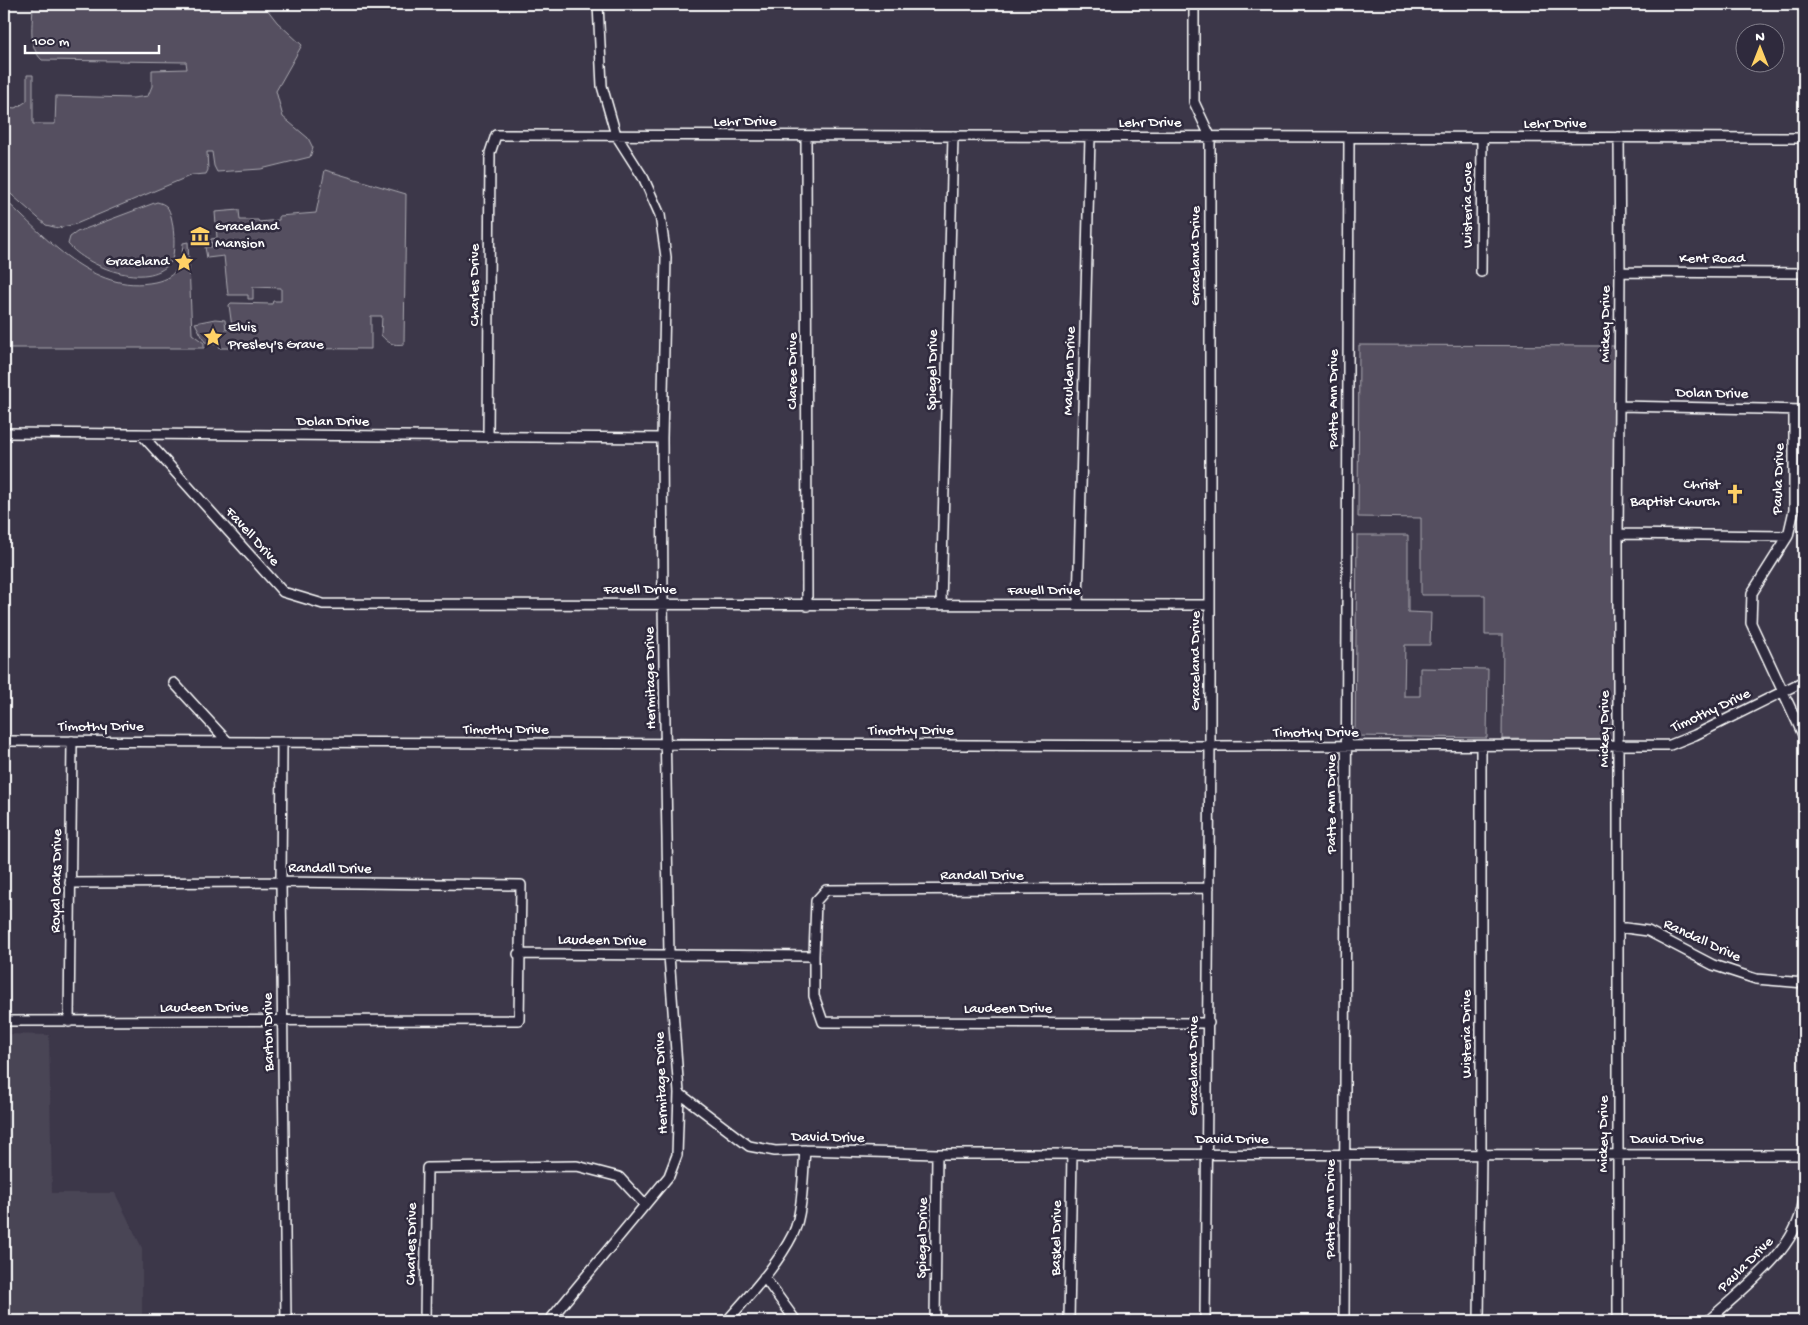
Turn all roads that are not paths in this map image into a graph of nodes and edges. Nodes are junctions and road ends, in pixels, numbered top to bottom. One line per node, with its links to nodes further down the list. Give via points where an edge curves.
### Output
1 (598, 4): 4 (street, Hermitage Drive, via 602,86)
2 (1194, 4): 7 (street, Graceland Drive, via 1194,102)
3 (496, 135): 4 (street, Lehr Drive); 21 (street, Charles Drive, via 490,153)
4 (616, 135): 5 (street, Lehr Drive); 22 (street, Hermitage Drive, via 644,179 660,214 666,256)
5 (806, 136): 6 (street, Lehr Drive); 29 (street, Claree Drive)
6 (953, 136): 8 (street, Lehr Drive); 26 (street, Spiegel Drive)
7 (1210, 136): 8 (street, Lehr Drive); 9 (street, Lehr Drive); 28 (street, Graceland Drive)
8 (1090, 137): 27 (street, Maulden Drive)
9 (1348, 137): 11 (street, Lehr Drive); 40 (street, Patte Ann Drive)
10 (1619, 137): 11 (street, Lehr Drive); 12 (street, Lehr Drive); 14 (street, Mickey Drive)
11 (1482, 138): 13 (street, Wisteria Cove)
12 (1804, 138)
13 (1481, 272)
14 (1620, 272): 15 (street, Kent Road); 16 (street, Mickey Drive)
15 (1804, 273)
16 (1620, 406): 17 (street, Dolan Drive); 23 (street, Mickey Drive)
17 (1794, 410): 18 (street, Dolan Drive); 24 (street, Paula Drive, via 1794,510)
18 (1804, 410)
19 (4, 433): 20 (street, Dolan Drive)
20 (142, 434): 21 (street, Dolan Drive); 25 (street, Favell Drive, via 283,592 323,604)
21 (488, 437): 22 (street, Dolan Drive)
22 (662, 438): 25 (street, Hermitage Drive)
23 (1618, 534): 24 (street); 42 (street, Mickey Drive)
24 (1788, 536): 32 (street, Paula Drive, via 1752,593 1751,623)
25 (663, 604): 29 (street, Favell Drive); 38 (street, Hermitage Drive)
26 (941, 605): 27 (street, Favell Drive); 29 (street, Favell Drive)
27 (1078, 605): 28 (street, Favell Drive)
28 (1209, 605): 39 (street, Graceland Drive)
29 (807, 606)
30 (1804, 681): 32 (street, Timothy Drive)
31 (174, 683): 36 (street)
32 (1784, 691): 33 (street, Paula Drive); 42 (street, Timothy Drive, via 1670,745)
33 (1804, 737)
34 (4, 741): 35 (street, Timothy Drive)
35 (72, 741): 36 (street, Timothy Drive); 44 (street, Royal Oaks Drive)
36 (228, 742): 37 (street, Timothy Drive)
37 (282, 743): 38 (street, Timothy Drive); 43 (street, Barton Drive)
38 (666, 744): 39 (street, Timothy Drive); 48 (street, Hermitage Drive)
39 (1210, 746): 40 (street, Timothy Drive); 45 (street, Graceland Drive)
40 (1346, 746): 41 (street, Timothy Drive); 60 (street, Patte Ann Drive)
41 (1481, 746): 42 (street, Timothy Drive); 61 (street, Wisteria Drive)
42 (1619, 746): 46 (street, Mickey Drive)
43 (281, 882): 44 (street, Randall Drive); 47 (street, Randall Drive, via 521,884); 53 (street, Barton Drive)
44 (70, 883): 52 (street, Royal Oaks Drive)
45 (1209, 888): 49 (street, Randall Drive, via 826,890 816,901); 54 (street, Graceland Drive)
46 (1618, 927): 50 (street, Randall Drive, via 1648,931 1713,965 1756,979); 62 (street, Mickey Drive)
47 (518, 954): 48 (street, Laudeen Drive); 53 (street, Laudeen Drive, via 519,1020)
48 (670, 955): 49 (street, Laudeen Drive); 55 (street, Hermitage Drive)
49 (814, 956): 54 (street, Laudeen Drive, via 814,996 823,1022)
50 (1804, 983)
51 (4, 1021): 52 (street, Laudeen Drive)
52 (69, 1022): 53 (street, Laudeen Drive)
53 (282, 1022): 67 (street, Barton Drive)
54 (1208, 1023): 59 (street, Graceland Drive)
55 (679, 1093): 56 (street, David Drive, via 749,1146 775,1151); 65 (street, Hermitage Drive, via 677,1155 669,1176)
56 (805, 1150): 57 (street, David Drive); 66 (street, via 802,1193 794,1233)
57 (937, 1154): 58 (street, David Drive); 72 (street, Spiegel Drive)
58 (1072, 1154): 59 (street, David Drive); 73 (street, Baskel Drive)
59 (1207, 1154): 60 (street, David Drive); 74 (street, Graceland Drive)
60 (1345, 1154): 61 (street, David Drive); 75 (street, Patte Ann Drive)
61 (1481, 1154): 62 (street, David Drive); 76 (street, Wisteria Drive)
62 (1617, 1154): 63 (street, David Drive); 77 (street, Mickey Drive)
63 (1804, 1155)
64 (1804, 1195): 78 (street, Paula Drive, via 1804,1207 1795,1232 1783,1250)
65 (645, 1205): 68 (street, Charles Drive, via 619,1177 577,1166 427,1168); 69 (street, Hermitage Drive)
66 (764, 1277): 70 (street); 71 (street)
67 (286, 1321)
68 (425, 1321)
69 (549, 1321)
70 (727, 1321)
71 (796, 1321)
72 (935, 1321)
73 (1069, 1321)
74 (1205, 1321)
75 (1344, 1321)
76 (1478, 1321)
77 (1618, 1321)
78 (1708, 1321)

